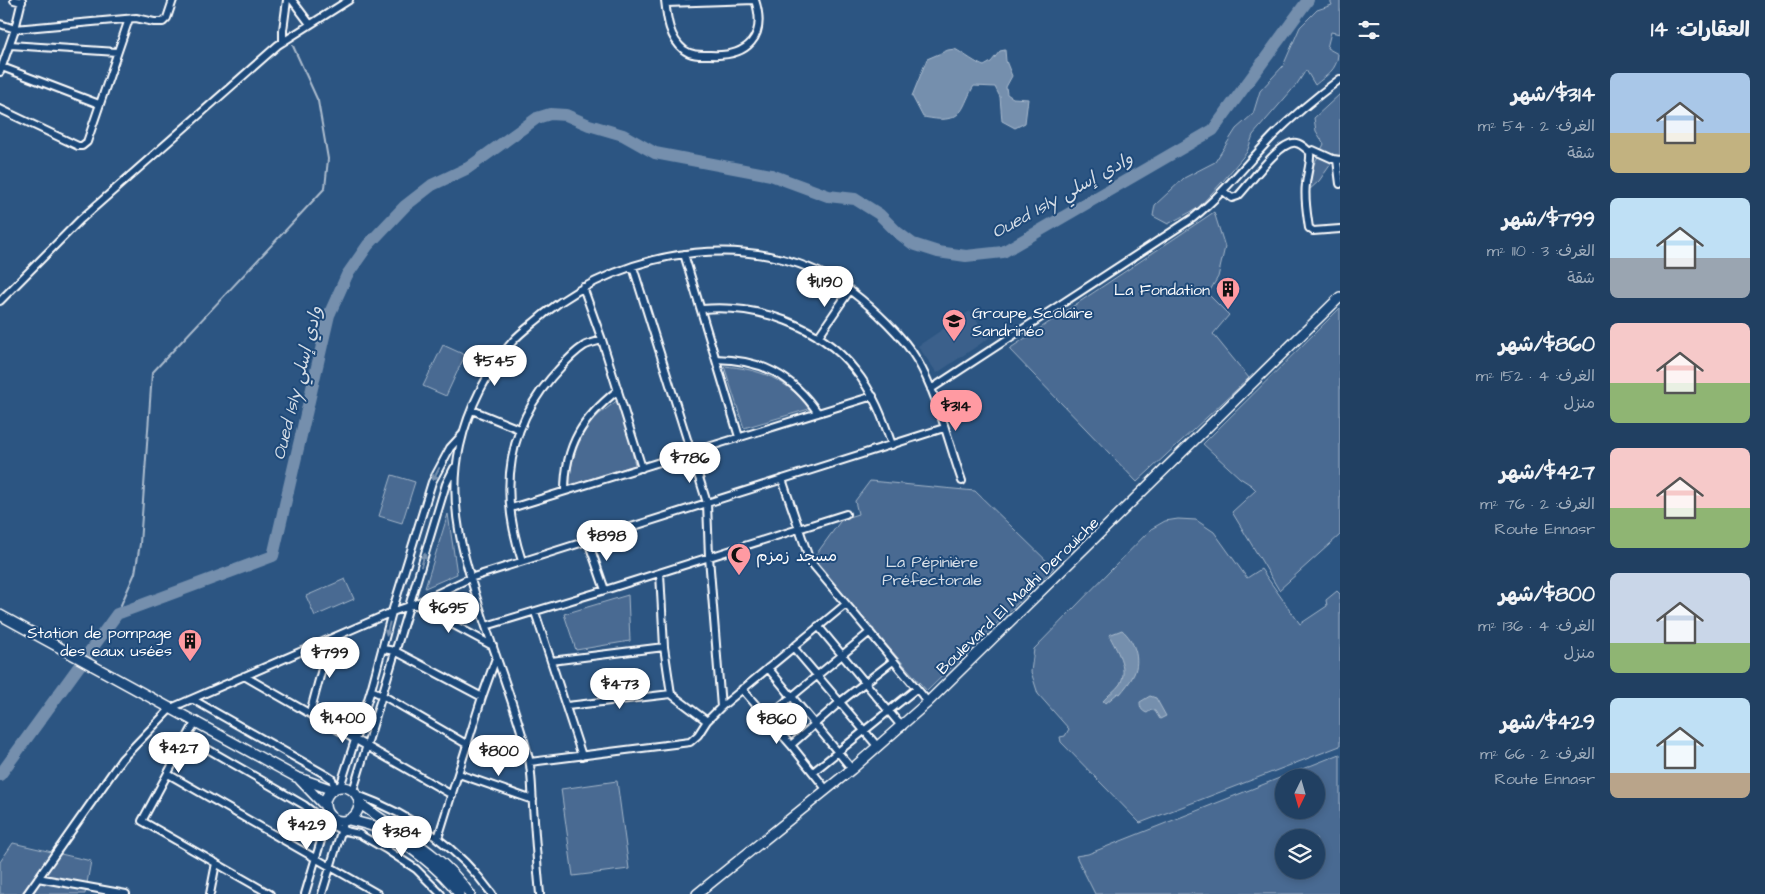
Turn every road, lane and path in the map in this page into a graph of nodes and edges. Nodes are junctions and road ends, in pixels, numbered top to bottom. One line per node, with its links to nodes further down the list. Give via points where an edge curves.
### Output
1 (14, 0): 7 (street)
2 (173, 0): 9 (street, via 163,22)
3 (287, 0): 13 (street)
4 (292, 0): 11 (street)
5 (348, 0): 11 (street)
6 (755, 0): 8 (street); 8 (street, via 759,23 752,42 732,54 713,56 693,54 678,43 672,34)
7 (22, 1): 12 (street)
8 (666, 2)
9 (128, 19): 12 (street); 15 (street)
10 (0, 24): 12 (street)
11 (310, 24): 13 (street)
12 (15, 29): 14 (street)
13 (283, 42): 31 (street, via 80,220)
14 (10, 45): 15 (street); 16 (street)
15 (117, 52): 19 (street)
16 (3, 56): 17 (street)
17 (1, 70): 19 (street)
18 (1340, 79): 24 (street, via 1274,135)
19 (99, 104): 20 (street, via 87,142 80,146)
20 (0, 109)
21 (1310, 152): 22 (street, via 1313,150); 24 (street, via 1297,144 1288,144 1238,196 1232,198); 25 (street, via 1305,195 1309,228 1313,231)
22 (1338, 160): 23 (street)
23 (1340, 184)
24 (1222, 190): 36 (street, via 1193,218)
25 (1340, 229)
26 (684, 254): 27 (street); 29 (street, via 717,251 763,255 805,266); 32 (street)
27 (633, 267): 28 (street); 46 (street)
28 (583, 287): 34 (street); 39 (street, via 512,342)
29 (850, 290): 33 (street); 36 (street, via 907,346)
30 (1340, 297): 93 (street, Boulevard El Madhi Derouiche)
31 (0, 302)
32 (702, 309): 33 (street, via 730,308 757,312 791,323); 35 (street)
33 (818, 337): 38 (street, via 848,361)
34 (602, 340): 37 (street); 42 (street, via 585,346 562,366 538,395)
35 (716, 359): 40 (street, via 771,369 798,388); 44 (street)
36 (931, 389): 41 (street)
37 (618, 390): 48 (street); 51 (street, via 593,412 577,435 567,463)
38 (873, 396): 40 (street); 45 (street)
39 (472, 410): 42 (street); 43 (street)
40 (818, 412): 44 (street)
41 (944, 428): 45 (street); 50 (street)
42 (519, 429): 53 (street, via 510,472)
43 (463, 434): 47 (street); 64 (street, one-way to 64, via 450,448 432,482)
44 (739, 437): 46 (street)
45 (892, 445): 49 (street)
46 (691, 452): 48 (street); 52 (street)
47 (457, 461): 60 (street, via 454,503); 63 (street, one-way to 47, via 446,484)
48 (642, 468): 51 (street)
49 (782, 480): 52 (street); 55 (street)
50 (962, 481)
51 (565, 491): 53 (street)
52 (707, 503): 56 (street); 57 (street)
53 (511, 508): 58 (street)
54 (846, 514): 55 (street)
55 (797, 529): 57 (street); 62 (street, via 810,562)
56 (588, 541): 58 (street); 61 (street)
57 (709, 557): 59 (street); 95 (street)
58 (522, 561): 60 (street)
59 (660, 573): 61 (street); 72 (street)
60 (470, 578): 63 (street); 67 (street)
61 (605, 590): 65 (street)
62 (846, 604): 68 (street); 69 (street)
63 (412, 605): 64 (street); 71 (street); 75 (street)
64 (392, 612): 70 (street); 74 (street, one-way to 74)
65 (535, 612): 67 (street); 78 (street)
66 (0, 615): 96 (street)
67 (486, 626): 71 (street)
68 (818, 626): 73 (street); 76 (street)
69 (870, 632): 76 (street); 79 (street)
70 (330, 639): 81 (street); 98 (street)
71 (493, 646): 77 (street)
72 (664, 647): 78 (street); 88 (street)
73 (793, 647): 80 (street); 82 (street)
74 (383, 649): 75 (street); 86 (street)
75 (396, 652): 87 (street); 90 (street)
76 (841, 656): 82 (street); 83 (street)
77 (496, 658): 90 (street); 113 (street)
78 (551, 661): 94 (street)
79 (893, 661): 83 (street); 84 (street)
80 (768, 668): 85 (street); 89 (street)
81 (244, 676): 91 (street); 98 (street)
82 (817, 676): 89 (street); 92 (street)
83 (865, 683): 92 (street); 97 (street)
84 (916, 688): 93 (street); 97 (street)
85 (742, 689): 95 (street); 99 (street)
86 (371, 690): 87 (street); 106 (street)
87 (382, 694): 108 (street); 109 (street)
88 (671, 694): 94 (street); 101 (street)
89 (793, 696): 99 (street); 102 (street)
90 (482, 698): 109 (street)
91 (192, 699): 96 (street); 119 (street, via 326,775 332,779)
92 (840, 702): 102 (street); 104 (street)
93 (928, 702): 103 (street, Boulevard El Madhi Derouiche)
94 (567, 706): 112 (street)
95 (721, 707): 101 (street)
96 (171, 708): 100 (street); 131 (street, via 122,759)
97 (888, 711): 103 (street); 104 (street)
98 (310, 713): 106 (street)
99 (767, 717): 107 (street)
100 (196, 721): 105 (street); 118 (street)
101 (707, 721): 112 (street, via 690,742)
102 (815, 723): 107 (street); 111 (street)
103 (902, 727): 110 (street, Boulevard El Madhi Derouiche)
104 (863, 731): 110 (street); 111 (street)
105 (187, 737): 116 (street); 125 (street, via 304,805)
106 (356, 739): 108 (street); 119 (street)
107 (790, 744): 115 (street)
108 (367, 746): 121 (street); 122 (street)
109 (468, 746): 117 (street)
110 (878, 748): 114 (street, Boulevard El Madhi Derouiche)
111 (839, 752): 114 (street); 115 (street)
112 (582, 756): 113 (street)
113 (530, 762): 123 (street)
114 (852, 769): 120 (street, Boulevard El Madhi Derouiche)
115 (813, 772): 120 (street)
116 (168, 774): 128 (street); 129 (street, via 142,821)
117 (459, 774): 122 (street); 123 (street)
118 (296, 777): 119 (street); 125 (street)
119 (336, 789): 121 (street, via 345,787); 125 (street, via 327,797)
120 (826, 789): 145 (street, Boulevard El Madhi Derouiche)
121 (354, 792): 124 (street); 127 (street)
122 (452, 795): 127 (street)
123 (532, 800): 144 (street)
124 (359, 803): 126 (street, via 355,815); 142 (street, via 441,861)
125 (327, 814): 126 (street); 128 (street)
126 (345, 824): 130 (street); 134 (street, via 416,869); 141 (street, via 375,827 405,845 435,868)
127 (438, 838): 143 (street, via 469,865)
128 (316, 859): 130 (street); 139 (street)
129 (216, 863): 137 (street); 138 (street)
130 (330, 868): 133 (street); 140 (street)
131 (38, 878): 132 (street); 135 (street)
132 (103, 892): 136 (street)
133 (376, 893)
134 (436, 893)
135 (27, 894)
136 (126, 894)
137 (210, 894)
138 (270, 894)
139 (305, 894)
140 (322, 894)
141 (459, 894)
142 (470, 894)
143 (492, 894)
144 (540, 894)
145 (697, 894)

